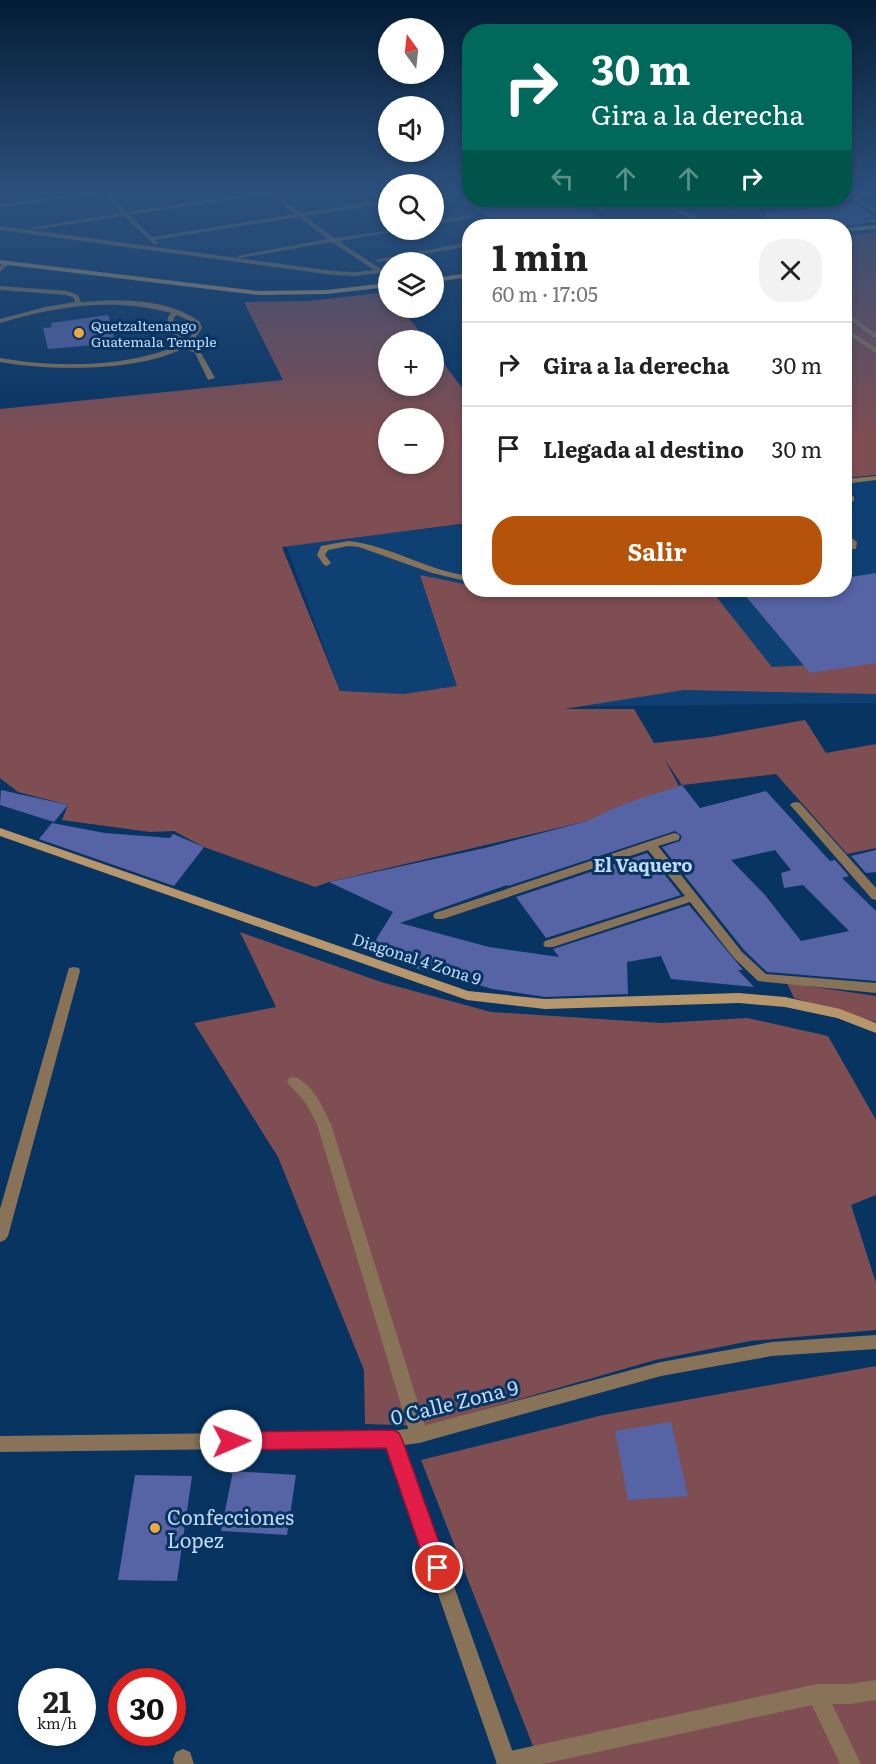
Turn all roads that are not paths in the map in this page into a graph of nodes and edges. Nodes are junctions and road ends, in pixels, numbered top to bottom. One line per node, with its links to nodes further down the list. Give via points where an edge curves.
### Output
1 (97, 273): 4 (street, via 259,293)
2 (462, 276): 3 (street)
3 (444, 279)
4 (378, 286)
5 (0, 288): 6 (street, via 68,293 76,296)
6 (79, 305): 7 (street, via 139,304); 9 (street, via 38,310)
7 (177, 311): 12 (street, via 170,326); 12 (street, via 199,325 199,331)
8 (852, 318): 11 (street)
9 (0, 321)
10 (852, 334): 13 (street)
11 (876, 337)
12 (187, 343): 14 (street, via 145,358 100,364 52,367); 15 (street, via 198,352)
13 (876, 351)
14 (0, 360)
15 (211, 378)
16 (876, 478): 17 (street)
17 (852, 481)
18 (852, 541): 19 (street)
19 (853, 546)
20 (327, 563): 21 (street, via 321,555 324,548 361,543 416,565)
21 (462, 577)
22 (796, 805): 26 (street)
23 (0, 832): 32 (street, Diagonal 4 Zona 9, via 467,995 546,1004 739,998 785,1002 840,1014)
24 (674, 837): 25 (street)
25 (651, 845): 27 (street); 28 (street)
26 (876, 896)
27 (693, 897): 29 (street); 31 (street, via 738,955 763,978)
28 (439, 916)
29 (549, 944)
30 (74, 971): 34 (street)
31 (876, 988)
32 (876, 1028)
33 (294, 1082): 36 (street, via 310,1098 324,1124)
34 (0, 1236)
35 (876, 1342): 36 (street, 0 Calle Zona 9, via 772,1349 661,1368)
36 (419, 1435): 37 (street, 0 Calle Zona 9)
37 (393, 1439): 38 (street, 0 Calle Zona 9); 41 (street)
38 (0, 1444)
39 (876, 1690): 40 (street)
40 (818, 1694): 41 (street); 42 (street)
41 (506, 1763)
42 (850, 1764)

